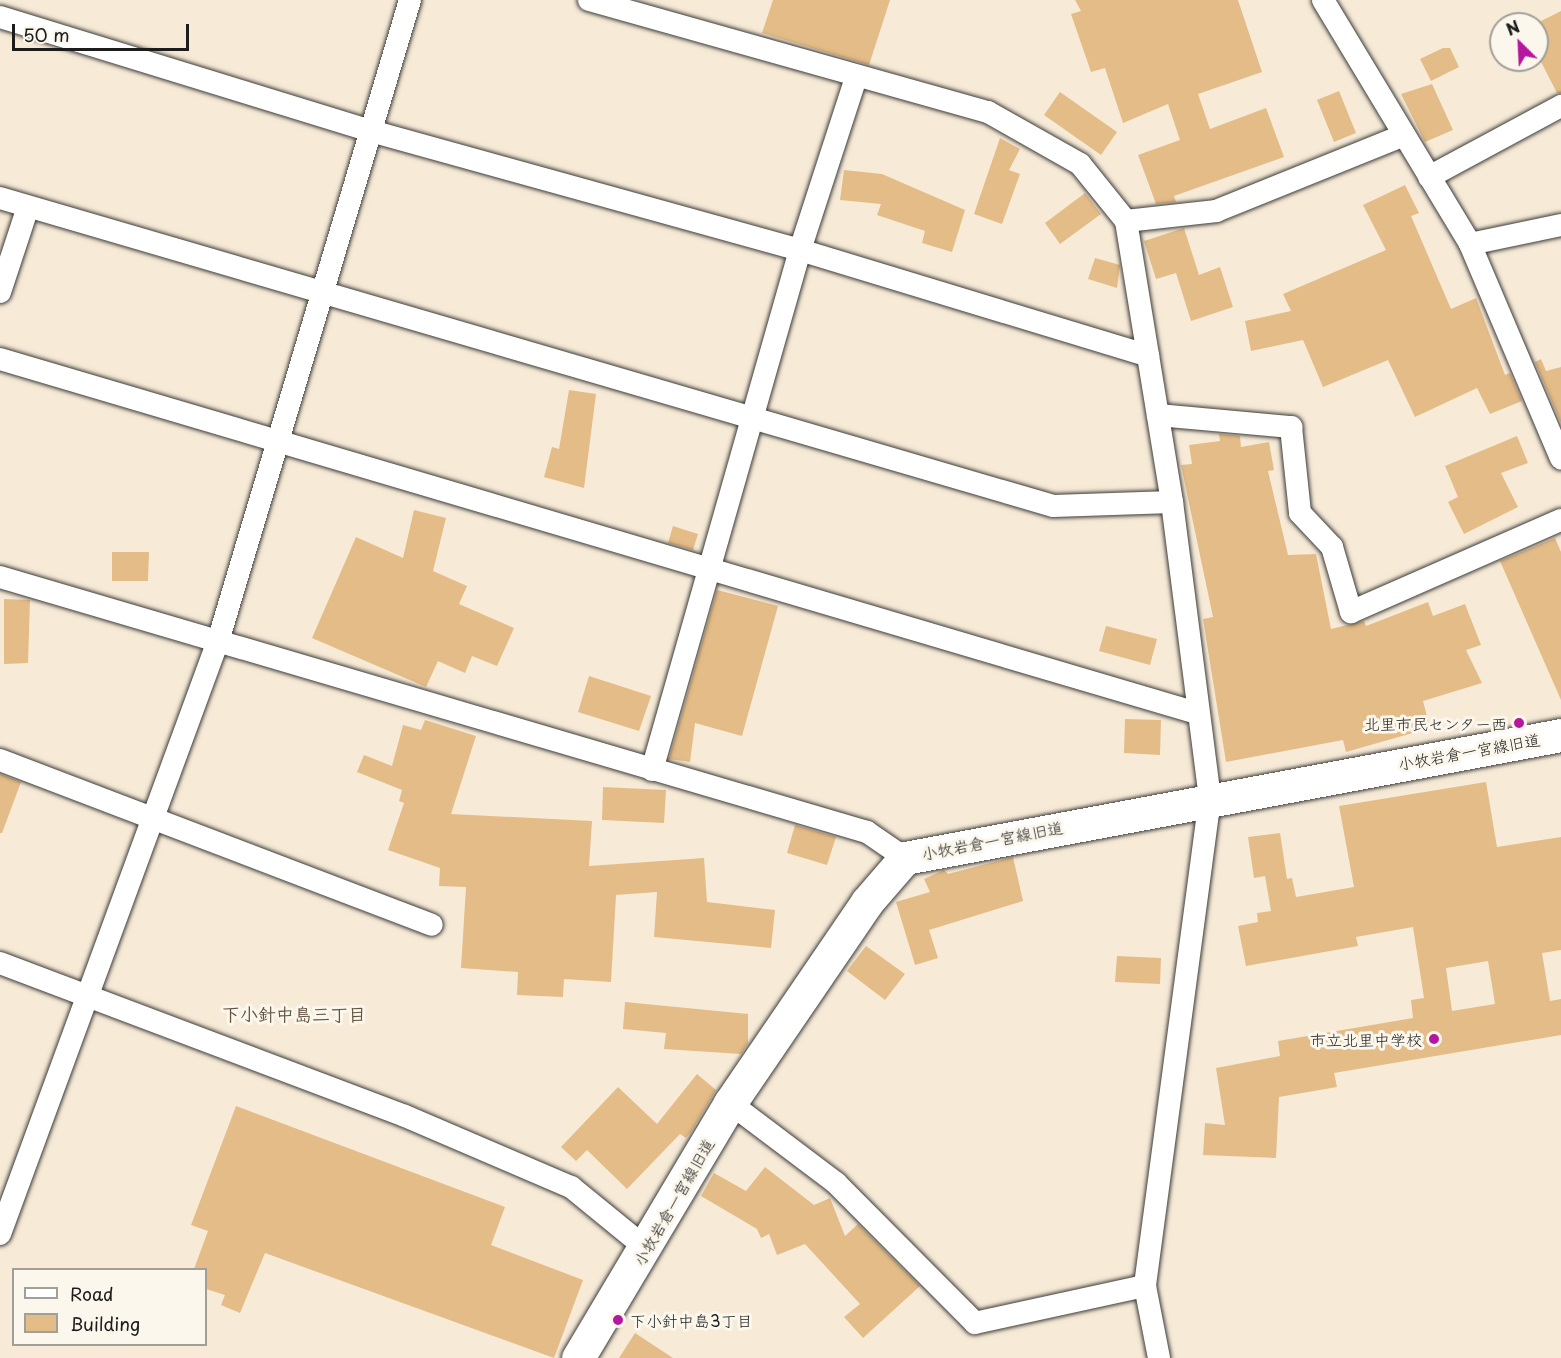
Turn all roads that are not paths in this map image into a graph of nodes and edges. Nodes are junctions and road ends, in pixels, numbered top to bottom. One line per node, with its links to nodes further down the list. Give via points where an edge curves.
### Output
1 (410, 0): 7 (street)
2 (588, 0): 5 (street)
3 (1323, 0): 8 (street)
4 (0, 17): 7 (street)
5 (856, 78): 12 (street, via 988,112 1080,164); 15 (street)
6 (1561, 106): 9 (street)
7 (371, 131): 15 (street); 17 (street)
8 (1404, 135): 9 (street); 12 (street, via 1216,210)
9 (1429, 177): 14 (street)
10 (0, 198): 11 (street)
11 (28, 207): 16 (street); 17 (street)
12 (1126, 221): 18 (street)
13 (1561, 225): 14 (street)
14 (1470, 244): 23 (street)
15 (800, 250): 18 (street); 21 (street)
16 (0, 292)
17 (325, 294): 21 (street); 22 (street)
18 (1148, 356): 20 (street)
19 (0, 359): 22 (street)
20 (1158, 415): 24 (street); 25 (street, via 1291,427 1300,513 1332,547 1351,612)
21 (753, 418): 24 (street, via 1053,506); 26 (street)
22 (278, 441): 26 (street); 28 (street)
23 (1561, 458)
24 (1172, 502): 29 (street)
25 (1561, 520)
26 (706, 570): 29 (street); 32 (street)
27 (0, 577): 28 (street)
28 (219, 638): 32 (street); 34 (street)
29 (1197, 713): 33 (street)
30 (1561, 735): 33 (street, 小牧岩倉一宮線旧道)
31 (0, 760): 34 (street)
32 (652, 770): 35 (street, via 867,832)
33 (1210, 798): 35 (street, 小牧岩倉一宮線旧道); 42 (street)
34 (155, 818): 36 (street); 38 (street)
35 (905, 858): 39 (street, 小牧岩倉一宮線旧道, via 867,902)
36 (432, 925)
37 (0, 963): 38 (street)
38 (90, 997): 40 (street); 41 (street, via 405,1116 571,1187)
39 (730, 1103): 41 (street, 小牧岩倉一宮線旧道); 42 (street, via 836,1184 975,1323)
40 (0, 1234)
41 (647, 1249): 43 (street, 小牧岩倉一宮線旧道)
42 (1145, 1286): 44 (street)
43 (578, 1358)
44 (1159, 1358)

